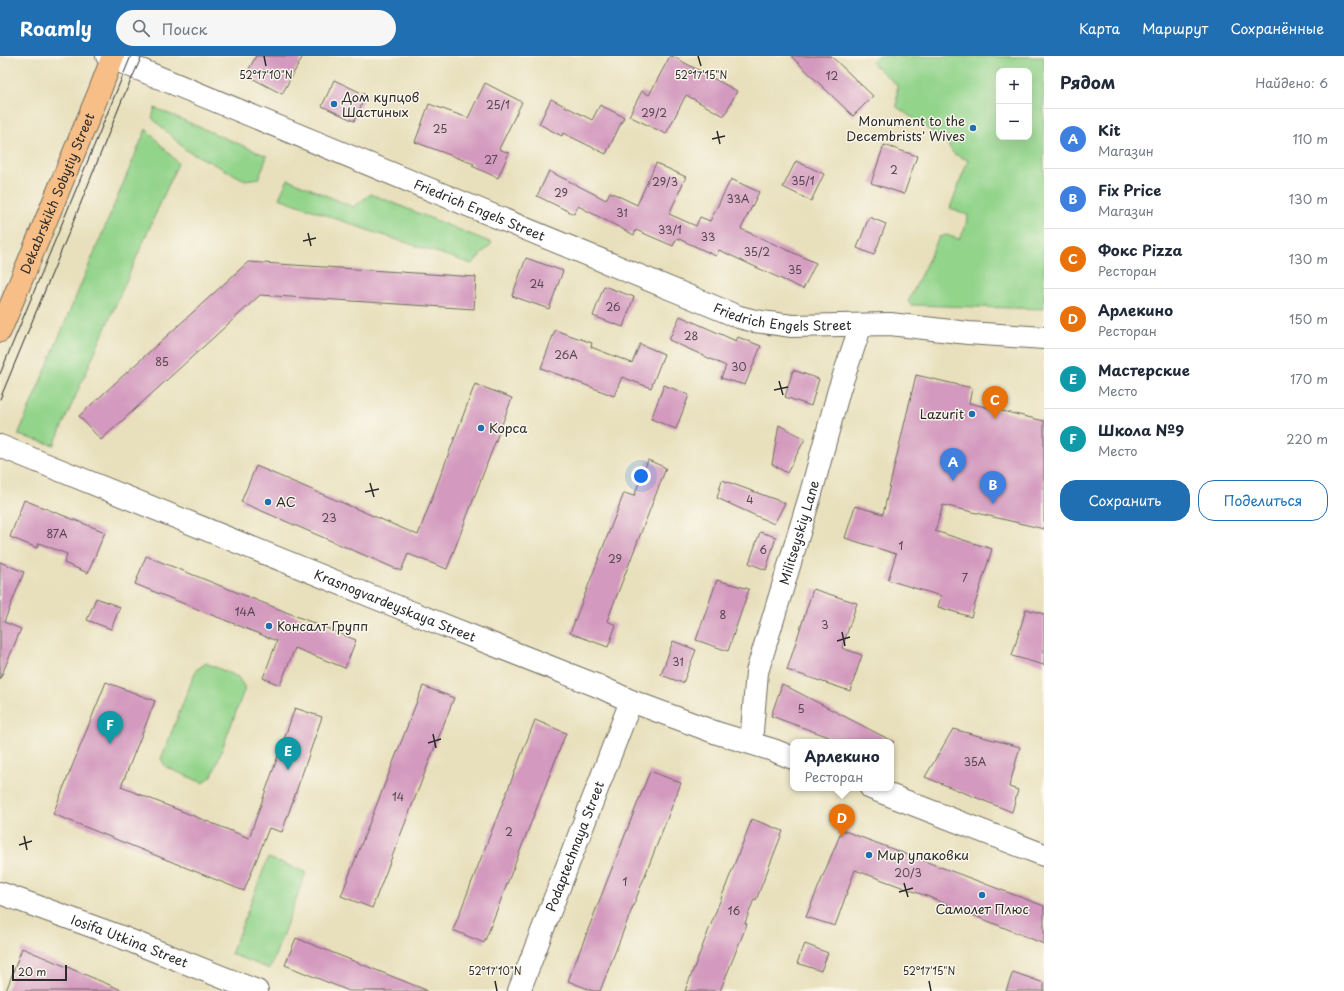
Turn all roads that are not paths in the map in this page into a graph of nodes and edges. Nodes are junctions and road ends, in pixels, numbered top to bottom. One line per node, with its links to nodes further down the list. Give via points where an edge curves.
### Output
1 (110, 57): 2 (street, Friedrich Engels Street, via 739,317 792,326); 3 (main road, Dekabrskikh Sobytiy Street, via 100,90)
2 (861, 325): 4 (street, Friedrich Engels Street, via 890,324); 7 (street, Militseyskiy Lane, via 839,390 757,672)
3 (0, 331)
4 (1044, 338)
5 (0, 446): 6 (street, Krasnogvardeyskaya Street)
6 (631, 701): 7 (street, Krasnogvardeyskaya Street); 13 (street, Podaptechnaya Street)
7 (751, 743): 8 (street, Krasnogvardeyskaya Street)
8 (790, 757)
9 (879, 791): 10 (street)
10 (1044, 853)
11 (0, 893): 12 (street, Iosifa Utkina Street, via 116,935)
12 (257, 991)
13 (519, 991)

